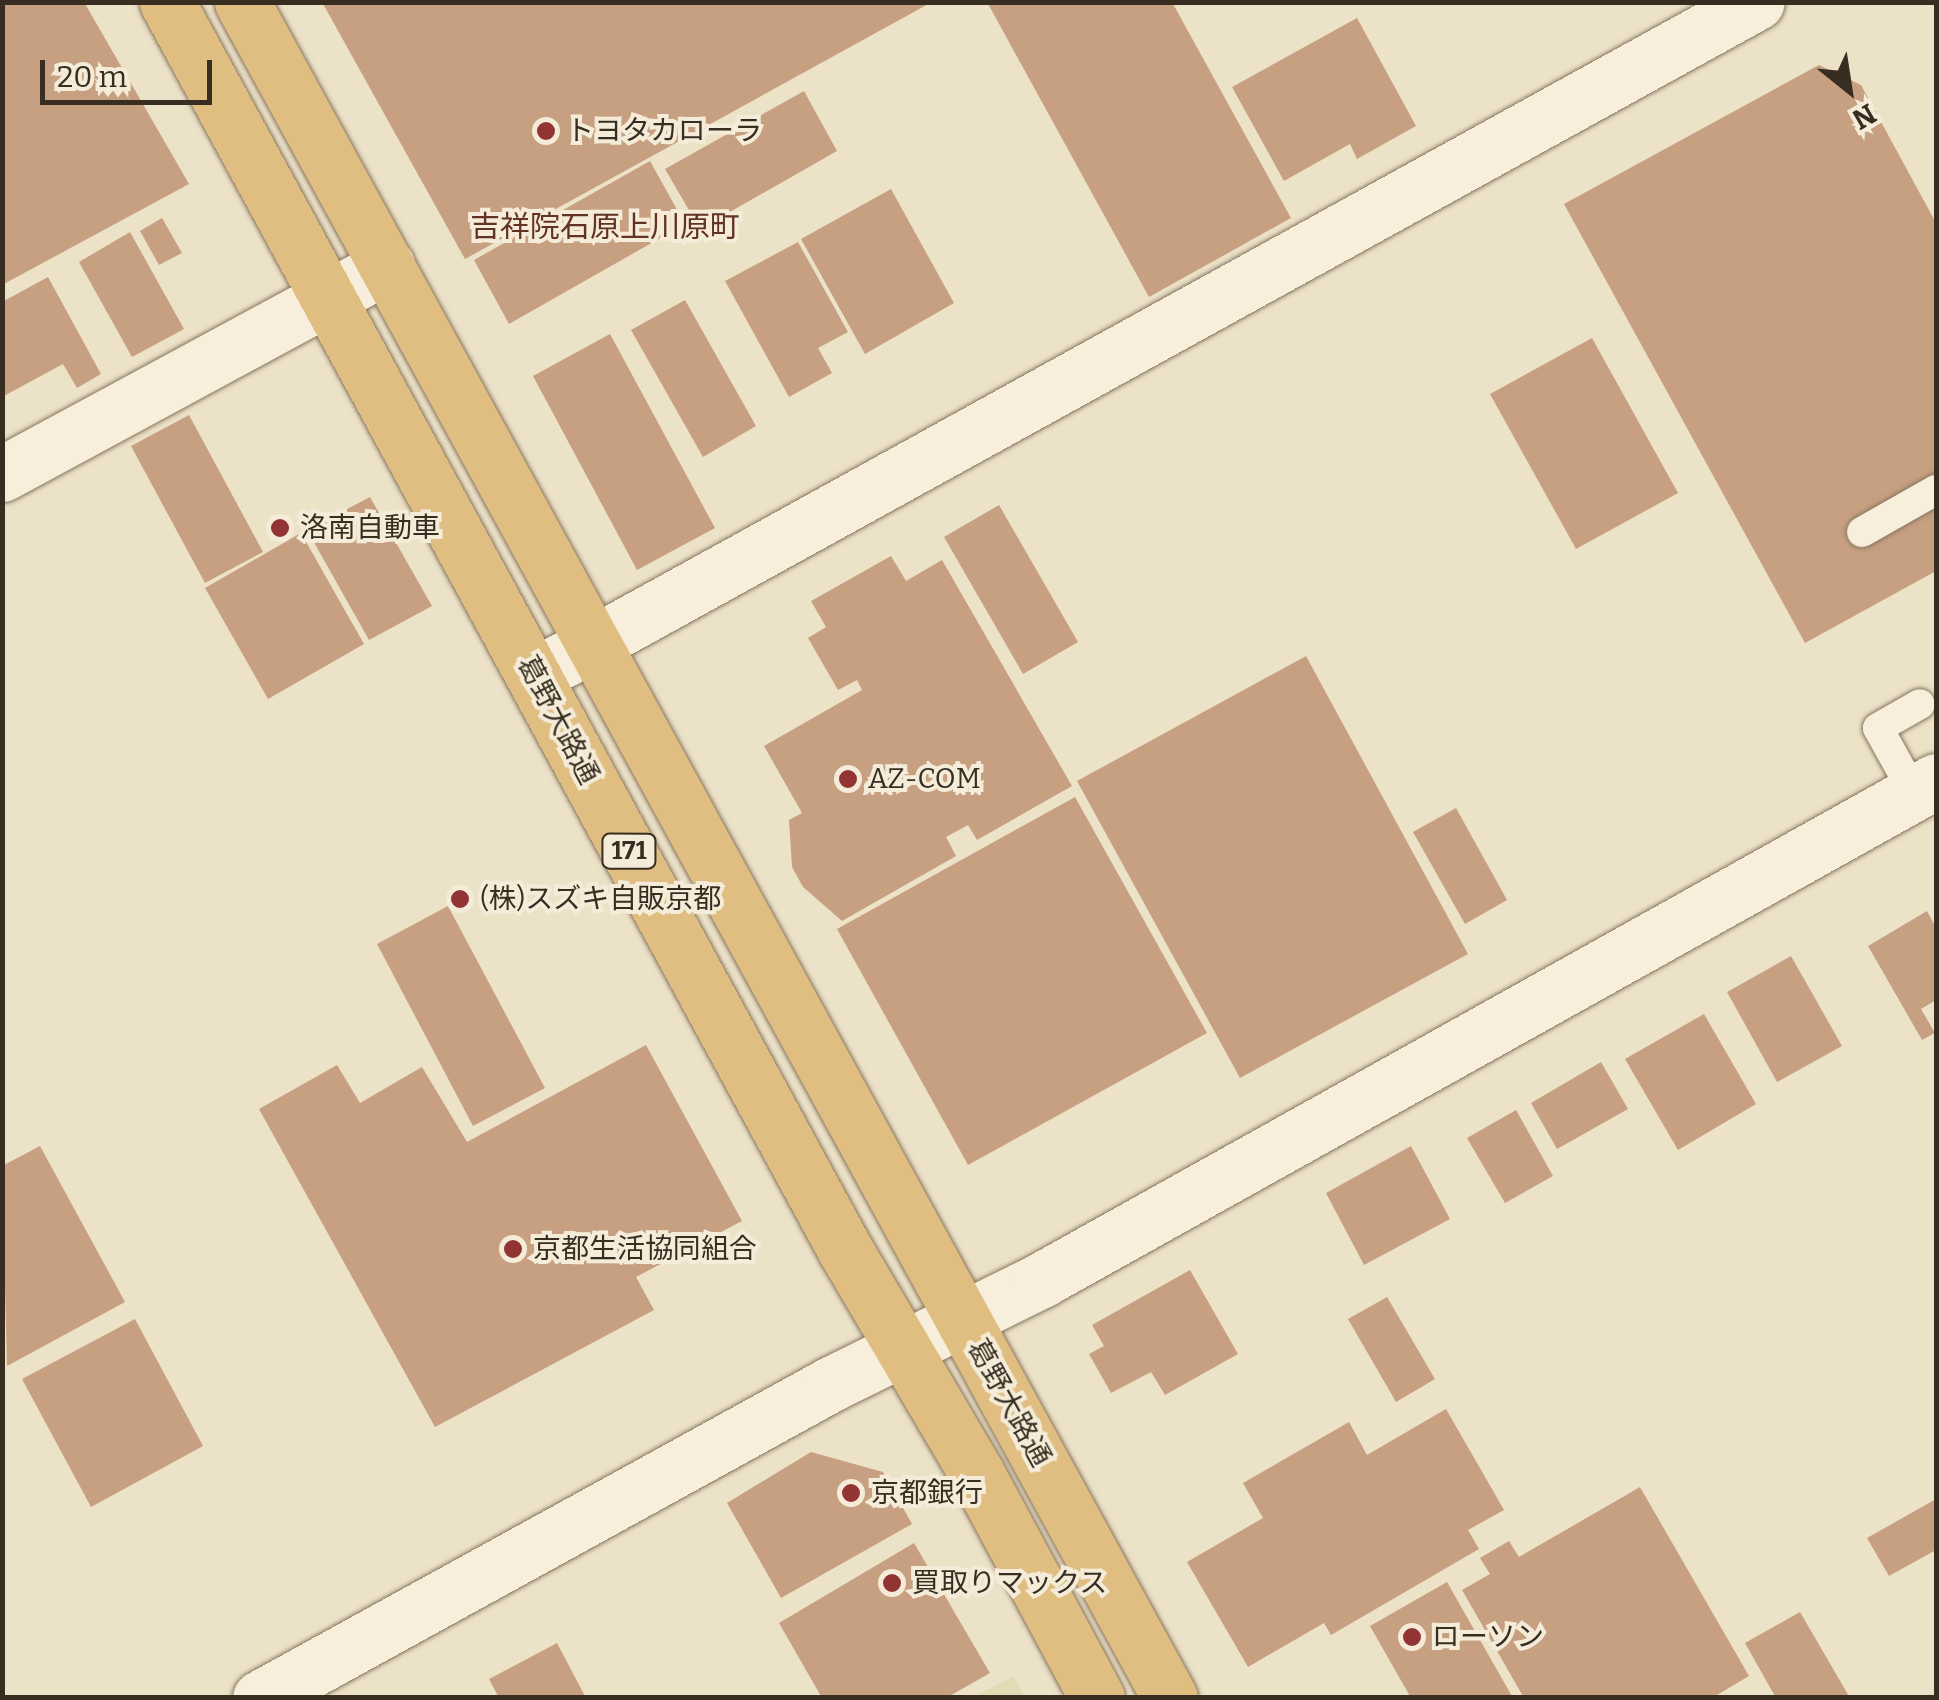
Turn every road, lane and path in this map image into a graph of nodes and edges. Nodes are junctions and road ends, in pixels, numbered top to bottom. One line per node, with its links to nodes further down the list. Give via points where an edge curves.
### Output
1 (167, 2): 5 (highway, 葛野大路通 / 171)
2 (242, 2): 4 (highway, 葛野大路通 / 171)
3 (1757, 2): 9 (street)
4 (386, 266): 5 (street); 9 (highway, 葛野大路通 / 171)
5 (326, 298): 6 (street); 10 (highway, 葛野大路通 / 171)
6 (2, 474)
7 (1936, 490): 8 (lane)
8 (1862, 532)
9 (593, 644): 10 (street); 13 (highway, 葛野大路通 / 171)
10 (534, 676): 14 (highway, 葛野大路通 / 171)
11 (1920, 704): 12 (lane, via 1878,728)
12 (1925, 787): 13 (street)
13 (962, 1318): 14 (street); 17 (highway, 葛野大路通 / 171)
14 (902, 1348): 15 (street); 16 (highway, 葛野大路通 / 171)
15 (260, 1698)
16 (1097, 1698)
17 (1170, 1698)

